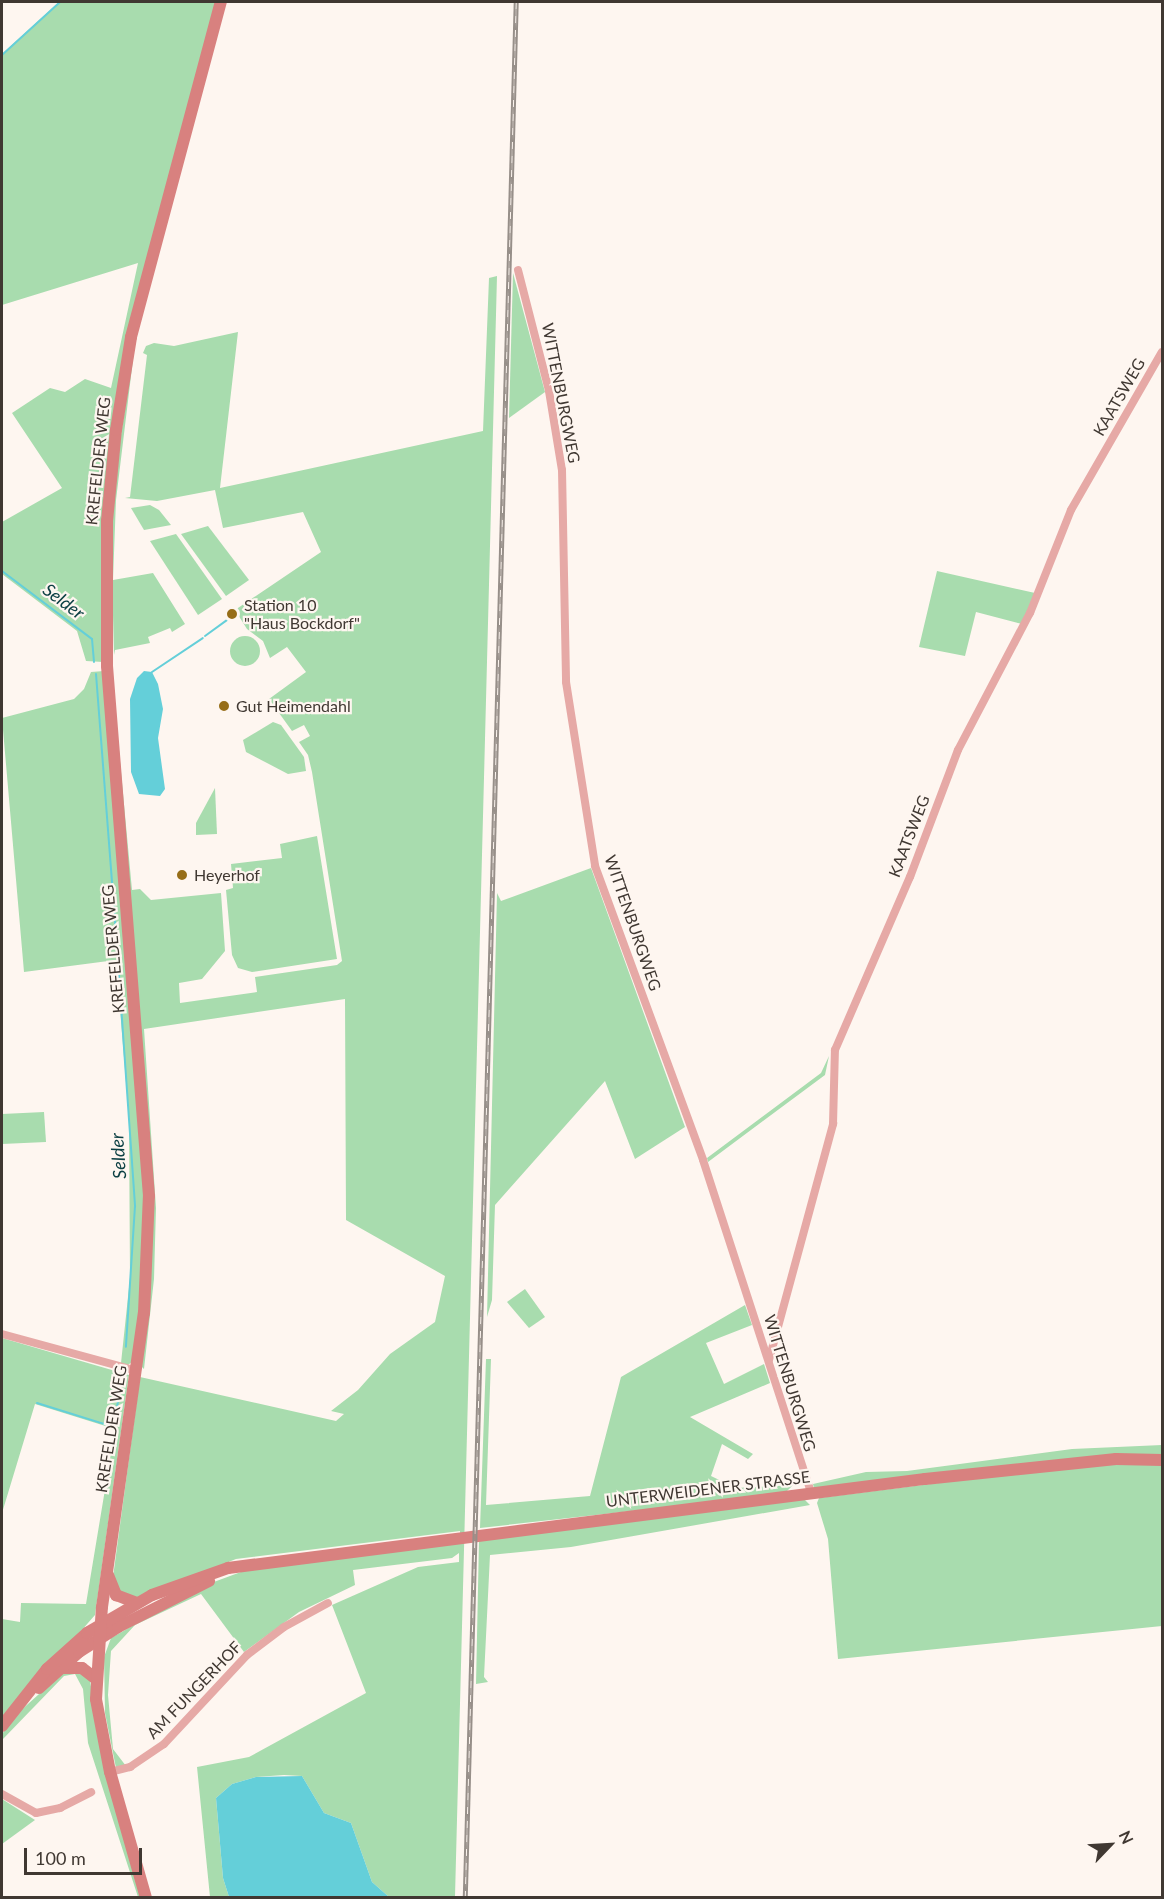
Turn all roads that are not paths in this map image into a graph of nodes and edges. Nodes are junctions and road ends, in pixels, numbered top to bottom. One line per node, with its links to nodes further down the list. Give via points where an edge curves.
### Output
1 (221, 2): 6 (street, KREFELDER WEG, via 131,337 107,521 107,666 149,1196 148,1255)
2 (518, 270): 5 (street, WITTENBURGWEG, via 549,391 562,470 566,682 594,866 703,1160)
3 (1162, 352): 5 (street, KAATSWEG, via 1071,510 1030,613 958,750 910,877 835,1050 832,1124)
4 (2, 1334): 6 (street)
5 (768, 1361): 8 (street, WITTENBURGWEG)
6 (136, 1371): 10 (street, KREFELDER WEG)
7 (1162, 1460): 8 (street, UNTERWEIDENER STRASSE, via 1116,1459)
8 (811, 1493): 9 (street, UNTERWEIDENER STRASSE)
9 (258, 1563): 11 (street, UNTERWEIDENER STRASSE, via 188,1580); 14 (street, UNTERWEIDENER STRASSE, via 187,1590)
10 (106, 1571): 11 (street, via 116,1595); 13 (street, KREFELDER WEG)
11 (138, 1603): 13 (street, UNTERWEIDENER STRASSE)
12 (328, 1603): 18 (street, AM FUNGERHOF, via 284,1627 247,1655 164,1744 130,1767)
13 (100, 1626): 14 (street, KREFELDER WEG); 17 (street, UNTERWEIDENER STRASSE, via 73,1644 47,1669)
14 (99, 1640): 15 (street, UNTERWEIDENER STRASSE); 16 (street, KREFELDER WEG)
15 (61, 1668): 16 (street, via 82,1668); 17 (street, UNTERWEIDENER STRASSE)
16 (96, 1679): 18 (street, KREFELDER WEG, via 101,1738)
17 (3, 1724)
18 (110, 1772): 21 (street, KREFELDER WEG)
19 (90, 1792): 20 (street, via 60,1808 36,1813)
20 (2, 1794)
21 (146, 1898)

